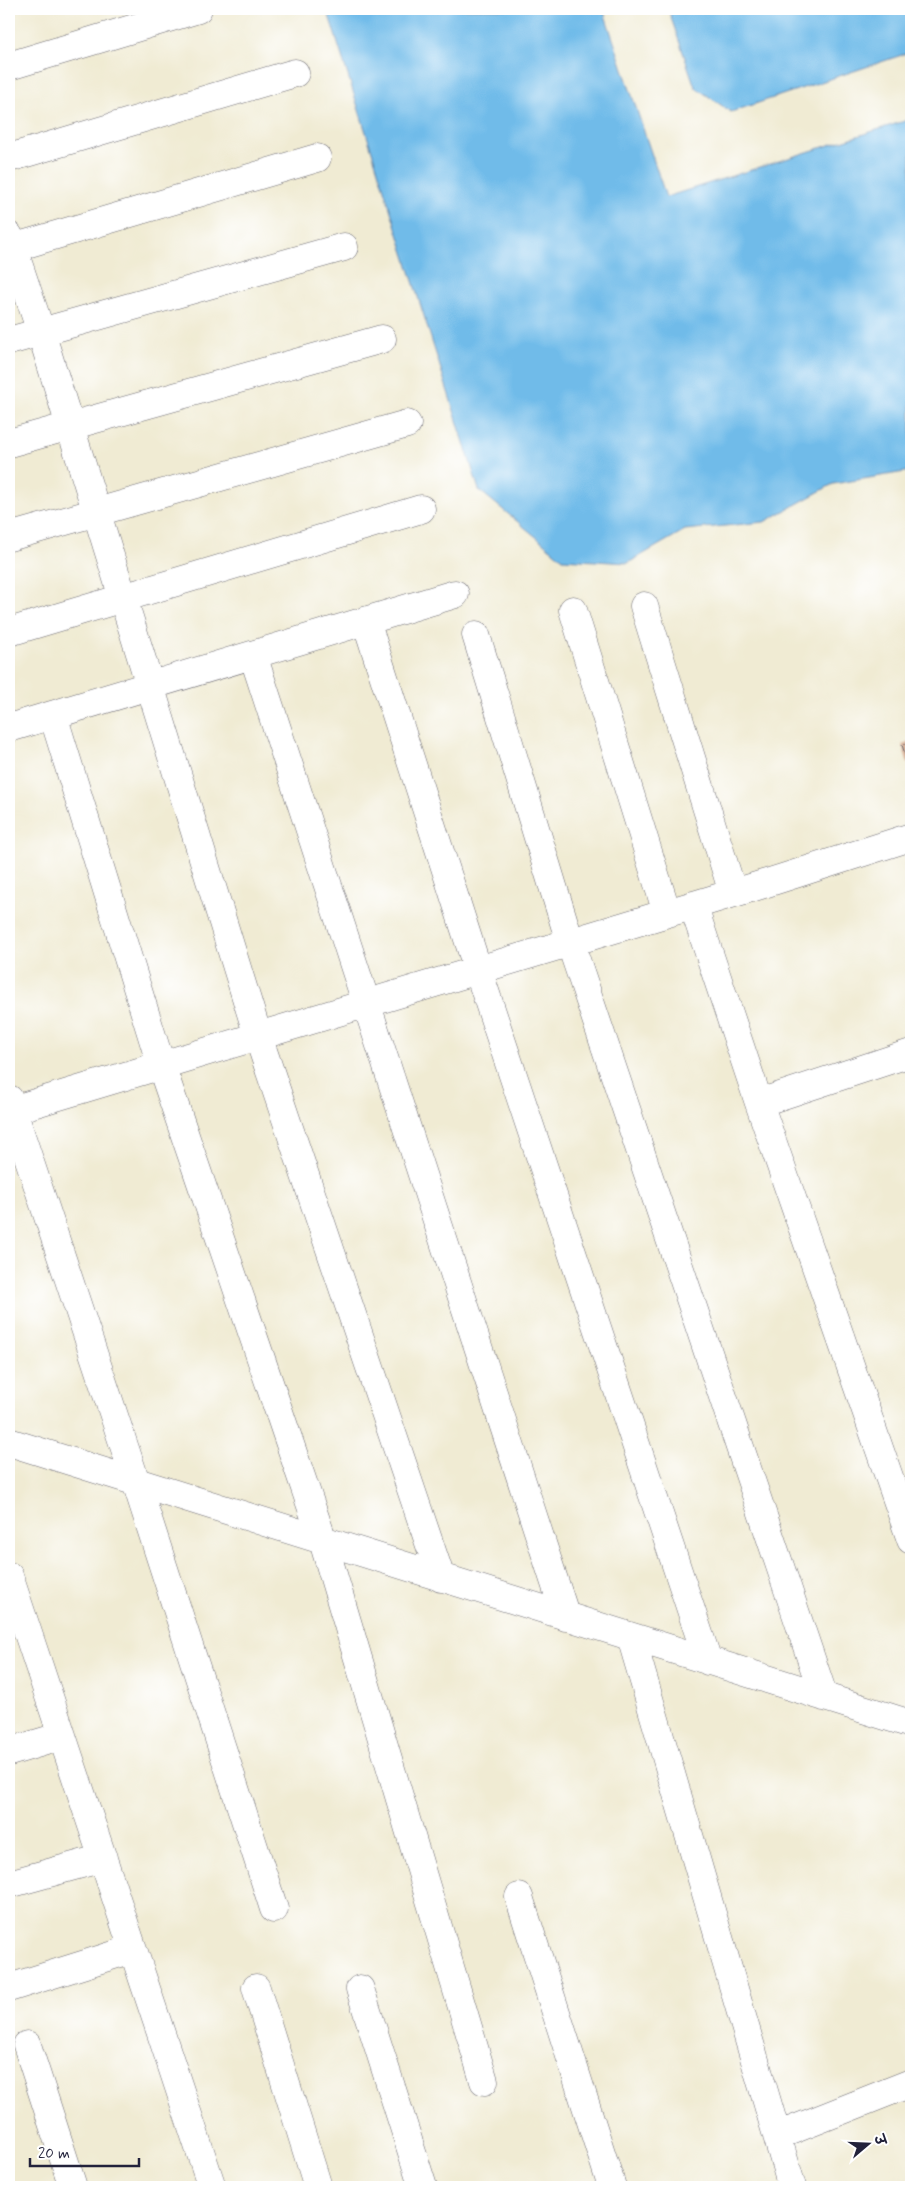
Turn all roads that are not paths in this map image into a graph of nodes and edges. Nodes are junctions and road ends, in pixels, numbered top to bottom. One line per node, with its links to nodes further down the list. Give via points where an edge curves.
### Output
1 (198, 9): 2 (street)
2 (9, 66)
3 (295, 73): 4 (street)
4 (9, 158)
5 (317, 158): 6 (street)
6 (10, 244): 8 (street)
7 (344, 247): 8 (street)
8 (41, 332): 10 (street); 12 (street)
9 (382, 339): 12 (street)
10 (9, 341)
11 (407, 424): 15 (street)
12 (69, 426): 13 (street); 15 (street)
13 (9, 443)
14 (421, 509): 18 (street)
15 (95, 512): 16 (street); 18 (street)
16 (9, 538)
17 (455, 594): 21 (street)
18 (122, 598): 22 (street); 25 (street)
19 (644, 606): 29 (street)
20 (573, 610): 31 (street)
21 (366, 621): 24 (street); 33 (street)
22 (9, 632)
23 (476, 635): 32 (street)
24 (253, 655): 25 (street); 34 (street)
25 (149, 687): 26 (street); 35 (street)
26 (53, 715): 27 (street); 37 (street)
27 (9, 728)
28 (911, 837): 29 (street)
29 (733, 893): 30 (street)
30 (693, 905): 31 (street); 38 (street)
31 (667, 913): 32 (street)
32 (570, 942): 33 (street); 50 (street)
33 (478, 970): 34 (street); 49 (street)
34 (367, 1003): 35 (street); 47 (street)
35 (258, 1036): 37 (street); 46 (street)
36 (911, 1054): 38 (street)
37 (161, 1065): 39 (street); 44 (street)
38 (759, 1103): 42 (street)
39 (10, 1106): 41 (street)
40 (9, 1442): 41 (street)
41 (136, 1482): 44 (street); 57 (street)
42 (907, 1513): 43 (street)
43 (911, 1540)
44 (324, 1541): 46 (street); 63 (street)
45 (9, 1576): 52 (street)
46 (441, 1578): 47 (street)
47 (566, 1618): 48 (street)
48 (631, 1637): 49 (street); 65 (street)
49 (708, 1661): 50 (street)
50 (824, 1697): 51 (street)
51 (911, 1724)
52 (62, 1736): 53 (street); 54 (street)
53 (9, 1752)
54 (103, 1858): 55 (street); 58 (street)
55 (9, 1884)
56 (518, 1897): 70 (street)
57 (274, 1909)
58 (133, 1949): 59 (street); 67 (street)
59 (9, 1988)
60 (256, 1988): 68 (street)
61 (360, 1990): 69 (street)
62 (27, 2045): 66 (street)
63 (484, 2081)
64 (911, 2083): 65 (street)
65 (777, 2136): 71 (street)
66 (73, 2187)
67 (212, 2187)
68 (318, 2187)
69 (423, 2187)
70 (612, 2187)
71 (792, 2187)

